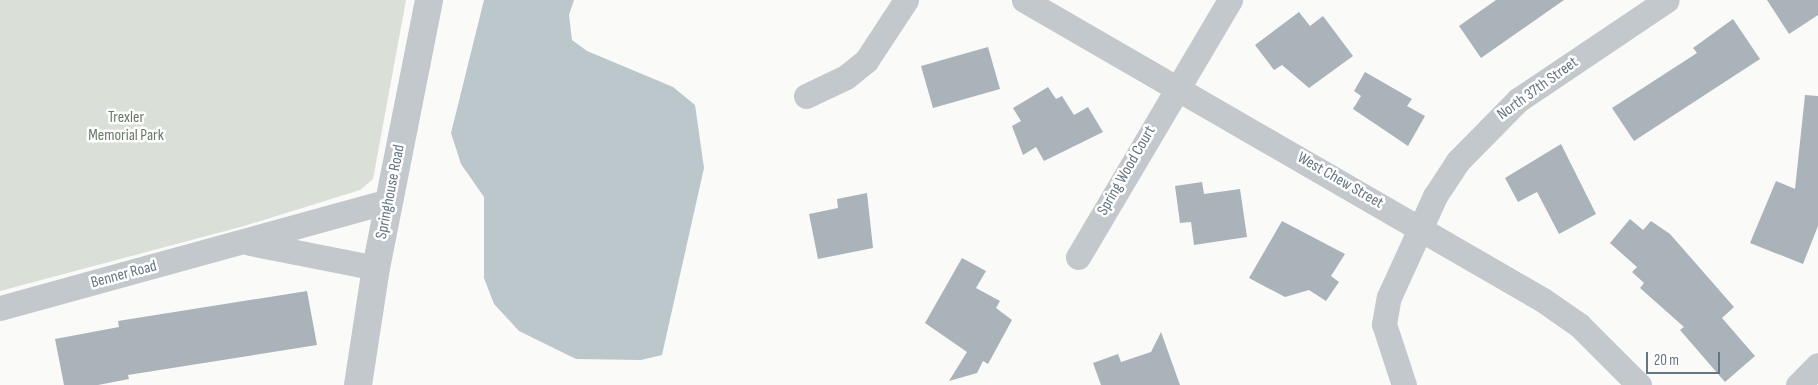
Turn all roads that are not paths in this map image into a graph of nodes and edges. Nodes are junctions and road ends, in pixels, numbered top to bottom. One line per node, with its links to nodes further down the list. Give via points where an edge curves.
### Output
1 (429, 0): 8 (street, Springhouse Road)
2 (906, 0): 7 (street, via 866,61 846,77)
3 (1024, 0): 6 (street, West Chew Street)
4 (1230, 0): 6 (street, Spring Wood Court)
5 (1667, 0): 9 (street, North 37th Street, via 1518,100 1486,128 1458,161)
6 (1178, 86): 9 (street, West Chew Street); 11 (street, Spring Wood Court)
7 (806, 96)
8 (389, 201): 10 (street, Benner Road); 12 (street, Springhouse Road)
9 (1419, 228): 16 (street, North 37th Street, via 1389,297 1384,324); 17 (street, West Chew Street, via 1579,325)
10 (248, 242): 12 (street, Benner Road); 13 (street, Benner Road)
11 (1078, 257)
12 (376, 268): 15 (street, Springhouse Road)
13 (0, 308)
14 (1818, 365): 18 (street)
15 (358, 385)
16 (1404, 385)
17 (1639, 385)
18 (1798, 385)

